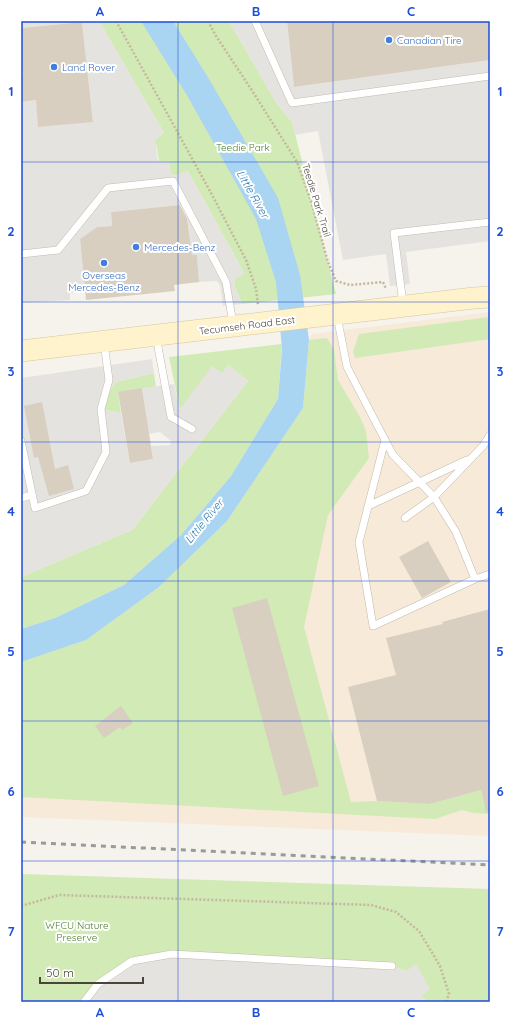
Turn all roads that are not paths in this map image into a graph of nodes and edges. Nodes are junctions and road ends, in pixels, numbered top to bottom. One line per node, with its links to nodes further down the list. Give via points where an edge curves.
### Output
1 (255, 21): 2 (lane, via 292,103)
2 (490, 76)
3 (490, 222): 6 (lane, via 394,233)
4 (21, 254): 8 (lane, via 58,250 108,188 173,181 226,282)
5 (485, 296): 6 (main road, Tecumseh Road East)
6 (403, 306): 7 (main road, Tecumseh Road East)
7 (336, 314): 8 (main road, Tecumseh Road East); 14 (lane, via 347,366)
8 (233, 327): 9 (main road, Tecumseh Road East)
9 (156, 336): 10 (main road, Tecumseh Road East); 12 (lane, via 171,417)
10 (104, 342): 11 (main road, Tecumseh Road East); 18 (lane, via 109,380 101,409 106,452 86,491 35,508)
11 (21, 351)
12 (192, 429)
13 (490, 435): 16 (lane)
14 (385, 440): 17 (lane, via 393,455); 21 (lane)
15 (21, 441): 18 (lane)
16 (471, 458): 17 (lane); 19 (lane)
17 (420, 482): 19 (lane); 21 (lane)
18 (32, 494): 20 (lane)
19 (434, 497): 22 (lane); 24 (lane, via 456,532)
20 (21, 498)
21 (368, 506): 24 (lane, via 359,542 373,626)
22 (405, 518)
23 (490, 574): 24 (lane)
24 (475, 579)
25 (392, 966): 26 (lane, via 172,954 132,961 98,984)
26 (84, 1002)

